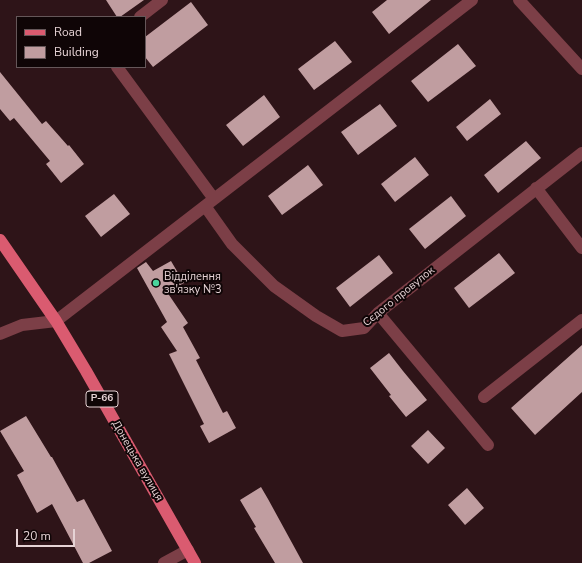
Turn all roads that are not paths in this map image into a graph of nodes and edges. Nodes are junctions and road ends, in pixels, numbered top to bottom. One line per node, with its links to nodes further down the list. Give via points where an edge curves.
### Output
1 (162, 0): 4 (street)
2 (519, 0): 6 (street)
3 (468, 1): 9 (street)
4 (141, 16)
5 (118, 68): 9 (street, Сєдого провулок)
6 (582, 69)
7 (582, 153): 8 (street, Сєдого провулок)
8 (536, 188): 11 (street); 12 (street, Сєдого провулок)
9 (209, 202): 12 (street, Сєдого провулок, via 232,244 274,286 316,316 342,331 364,328); 14 (street)
10 (0, 240): 14 (main road, Донецька вулиця / Р-66)
11 (582, 248)
12 (378, 313): 17 (street)
13 (582, 320): 16 (street)
14 (56, 321): 15 (street, via 22,325); 18 (main road, Донецька вулиця / Р-66)
15 (0, 334)
16 (484, 397)
17 (488, 444)
18 (188, 550): 19 (street); 20 (main road, Донецька вулиця / Р-66)
19 (164, 563)
20 (195, 563)

